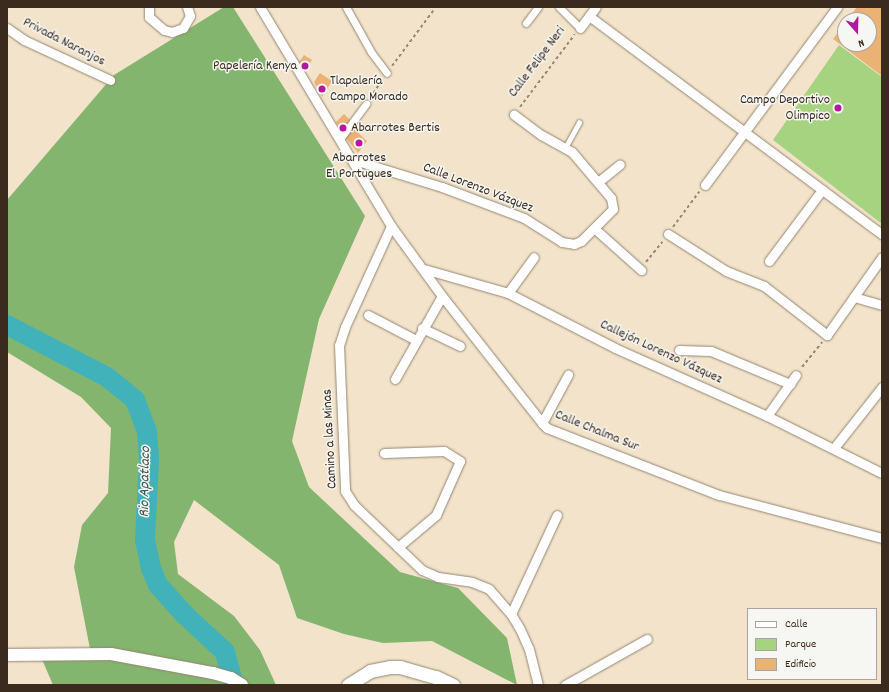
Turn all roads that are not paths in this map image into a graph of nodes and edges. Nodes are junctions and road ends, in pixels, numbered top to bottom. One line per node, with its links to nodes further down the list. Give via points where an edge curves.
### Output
1 (149, 7): 2 (street, via 149,17 164,30 172,32 183,28 190,16)
2 (187, 7)
3 (260, 7): 19 (street, Calle Chalma Sur)
4 (346, 7): 13 (street, via 371,52)
5 (538, 7): 10 (street)
6 (559, 7): 12 (street)
7 (596, 7): 9 (street, Calle Felipe Neri)
8 (836, 7): 18 (street)
9 (589, 16): 12 (street, Calle Felipe Neri); 18 (street)
10 (526, 23)
11 (7, 28): 14 (street, Privada Naranjos, via 24,40)
12 (580, 28)
13 (387, 73)
14 (110, 80)
15 (366, 104): 19 (street)
16 (514, 115): 20 (street)
17 (578, 123): 20 (lane)
18 (746, 131): 24 (street); 25 (street)
19 (340, 139): 21 (street, Calle Chalma Sur)
20 (568, 150): 23 (street)
21 (354, 160): 26 (street, Calle Chalma Sur); 27 (street, Calle Lorenzo Vázquez, via 524,218 562,242 574,244)
22 (620, 164): 23 (street)
23 (598, 182): 27 (street, Calle Lorenzo Vázquez, via 611,198 613,209)
24 (705, 185)
25 (822, 190): 29 (street); 32 (street)
26 (391, 226): 33 (street, Calle Chalma Sur); 56 (street, Camino a las Minas, via 339,345 344,491 354,505)
27 (595, 229): 34 (street)
28 (668, 234): 37 (street, via 726,271 764,286 827,335)
29 (882, 234)
30 (534, 257): 35 (street)
31 (882, 257): 37 (street)
32 (768, 261)
33 (424, 269): 35 (street, Callejón Lorenzo Vázquez); 36 (street, Calle Chalma Sur)
34 (641, 270)
35 (508, 293): 49 (street, Callejón Lorenzo Vázquez, via 615,348)
36 (442, 296): 40 (street); 50 (street, Calle Chalma Sur)
37 (854, 297): 38 (street)
38 (882, 305)
39 (368, 315): 41 (street)
40 (422, 328): 41 (street); 42 (street)
41 (416, 340): 46 (street)
42 (460, 346)
43 (679, 350): 47 (street, via 711,351)
44 (568, 375): 50 (street)
45 (796, 375): 47 (street)
46 (395, 378)
47 (790, 384): 49 (street)
48 (882, 387): 51 (street)
49 (767, 416): 51 (street, Callejón Lorenzo Vázquez)
50 (542, 423): 55 (street, Calle Chalma Sur, via 547,428 719,495)
51 (834, 448): 53 (street, Callejón Lorenzo Vázquez)
52 (384, 453): 56 (street, via 444,450 460,461 436,515)
53 (882, 473)
54 (557, 515): 57 (street)
55 (882, 538)
56 (398, 547): 57 (street, Camino a las Minas, via 422,570 438,577 472,582 489,589)
57 (511, 614): 63 (street, Camino a las Minas, via 529,649)
58 (647, 639): 64 (street)
59 (7, 655): 60 (street, via 111,654 231,678)
60 (242, 685)
61 (348, 685): 62 (main road, via 370,671 400,667 436,677)
62 (453, 685)
63 (538, 685)
64 (565, 685)

